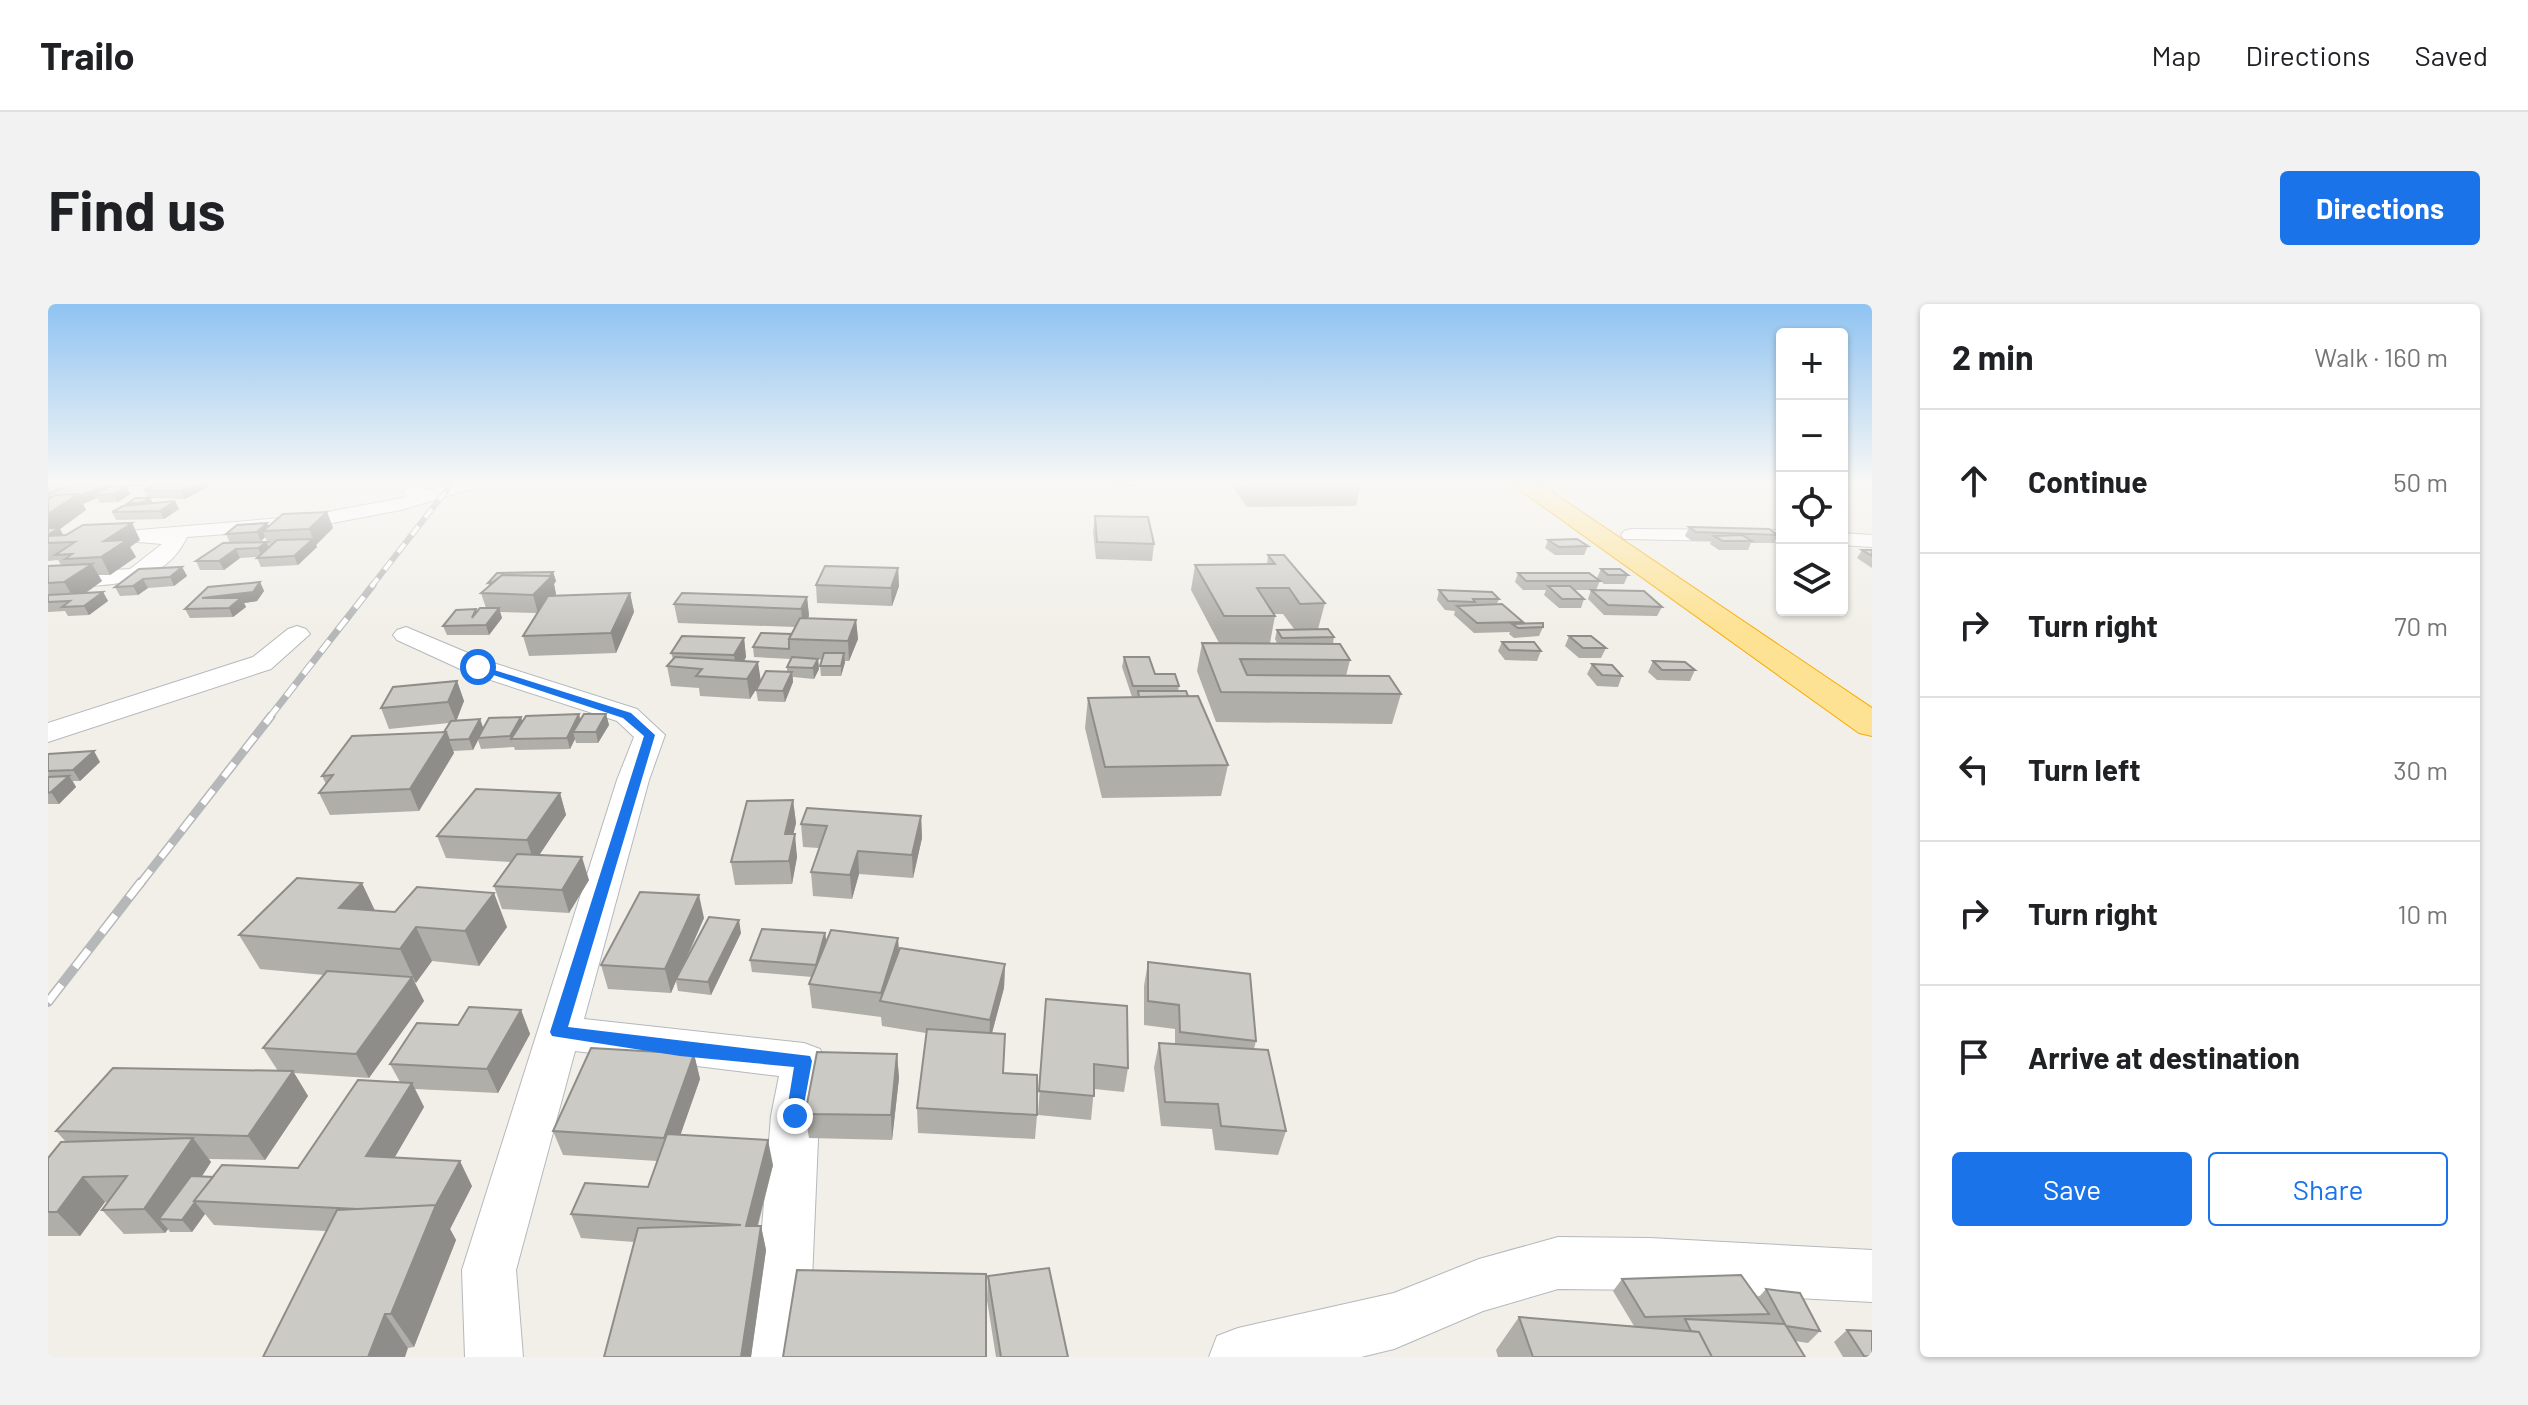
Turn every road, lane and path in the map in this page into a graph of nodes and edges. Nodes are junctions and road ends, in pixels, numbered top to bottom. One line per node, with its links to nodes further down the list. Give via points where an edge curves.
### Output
1 (186, 531): 8 (street, via 122,536 177,538 136,575)
2 (1592, 531): 12 (highway)
3 (1625, 531): 4 (highway)
4 (1631, 535): 5 (street); 11 (highway)
5 (1776, 536)
6 (1848, 539): 7 (street)
7 (1872, 541)
8 (48, 581)
9 (297, 634): 13 (street, via 262,663)
10 (406, 635): 14 (street, via 478,667 627,715 650,735)
11 (1872, 694)
12 (1872, 725)
13 (48, 733)
14 (558, 1032): 16 (street, via 489,1270); 17 (street, via 804,1061 795,1116 782,1327)
15 (1872, 1276): 18 (street, via 1558,1263 1479,1286 1394,1321)
16 (494, 1357)
17 (774, 1357)
18 (1238, 1357)

